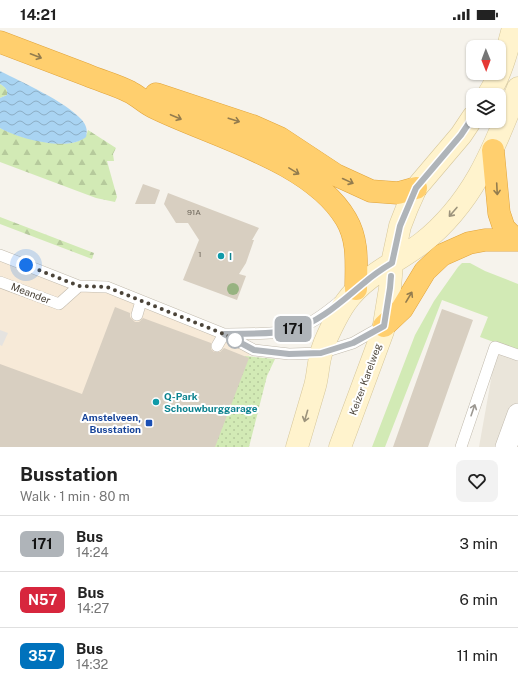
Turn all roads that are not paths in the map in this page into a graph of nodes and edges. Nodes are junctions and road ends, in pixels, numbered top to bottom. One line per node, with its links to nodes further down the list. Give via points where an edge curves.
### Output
1 (513, 28): 3 (main road)
2 (0, 42): 5 (highway, one-way to 5)
3 (492, 88)
4 (518, 88): 7 (main road)
5 (129, 92): 8 (highway, one-way to 8, via 154,94 253,126 280,138 336,175 371,191 398,193); 14 (highway, one-way to 14, via 152,106 278,162 323,191 352,229 356,245)
6 (466, 128): 8 (main road, Keizer Karelweg)
7 (493, 150): 9 (highway, one-way to 9, via 499,214 504,228); 11 (main road, one-way to 11, via 462,202 422,242)
8 (416, 188): 11 (main road, Keizer Karelweg, via 400,226)
9 (517, 240): 17 (highway, one-way to 9, via 402,309 425,271 442,255 469,243)
10 (0, 255): 13 (lane)
11 (392, 263): 14 (main road); 17 (main road, Keizer Karelweg)
12 (0, 282): 13 (lane, Meander, via 59,304)
13 (79, 286): 15 (lane, via 107,287)
14 (356, 289): 18 (lane, via 321,316 292,330); 20 (main road, via 338,316)
15 (141, 301): 16 (lane); 18 (lane)
16 (137, 315)
17 (384, 326): 20 (lane, via 353,343); 24 (main road, Keizer Karelweg)
18 (224, 334): 19 (lane); 20 (lane, via 254,350 289,354)
19 (217, 346)
20 (321, 353): 23 (main road, one-way to 23, via 315,385)
21 (518, 355): 25 (lane, one-way to 21, via 495,347)
22 (518, 414): 26 (street)
23 (297, 447)
24 (340, 447)
25 (461, 447)
26 (506, 447)

